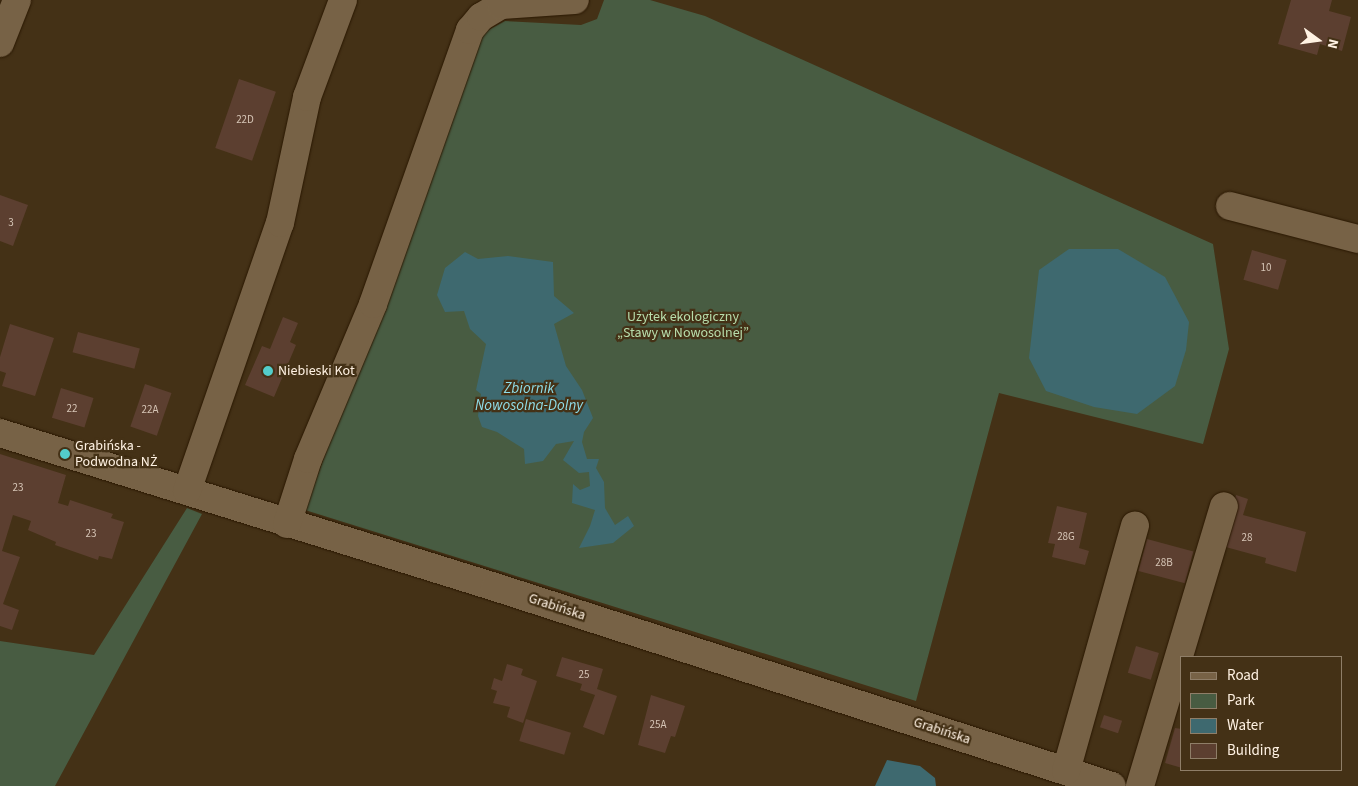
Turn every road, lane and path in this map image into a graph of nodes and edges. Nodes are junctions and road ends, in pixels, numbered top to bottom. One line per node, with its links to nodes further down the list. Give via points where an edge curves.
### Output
1 (17, 0): 4 (street)
2 (342, 0): 8 (street, via 307,97 280,223)
3 (575, 0): 10 (street, via 501,5 481,17 470,30 373,304 308,459)
4 (0, 43)
5 (1230, 206): 6 (street)
6 (1358, 239)
7 (0, 433): 8 (street, Grabińska)
8 (187, 491): 10 (street, Grabińska)
9 (1224, 506): 14 (street)
10 (287, 524): 12 (street, Grabińska, via 494,587)
11 (1135, 525): 12 (street)
12 (1066, 771): 13 (street, Grabińska)
13 (1112, 786)
14 (1140, 786)

